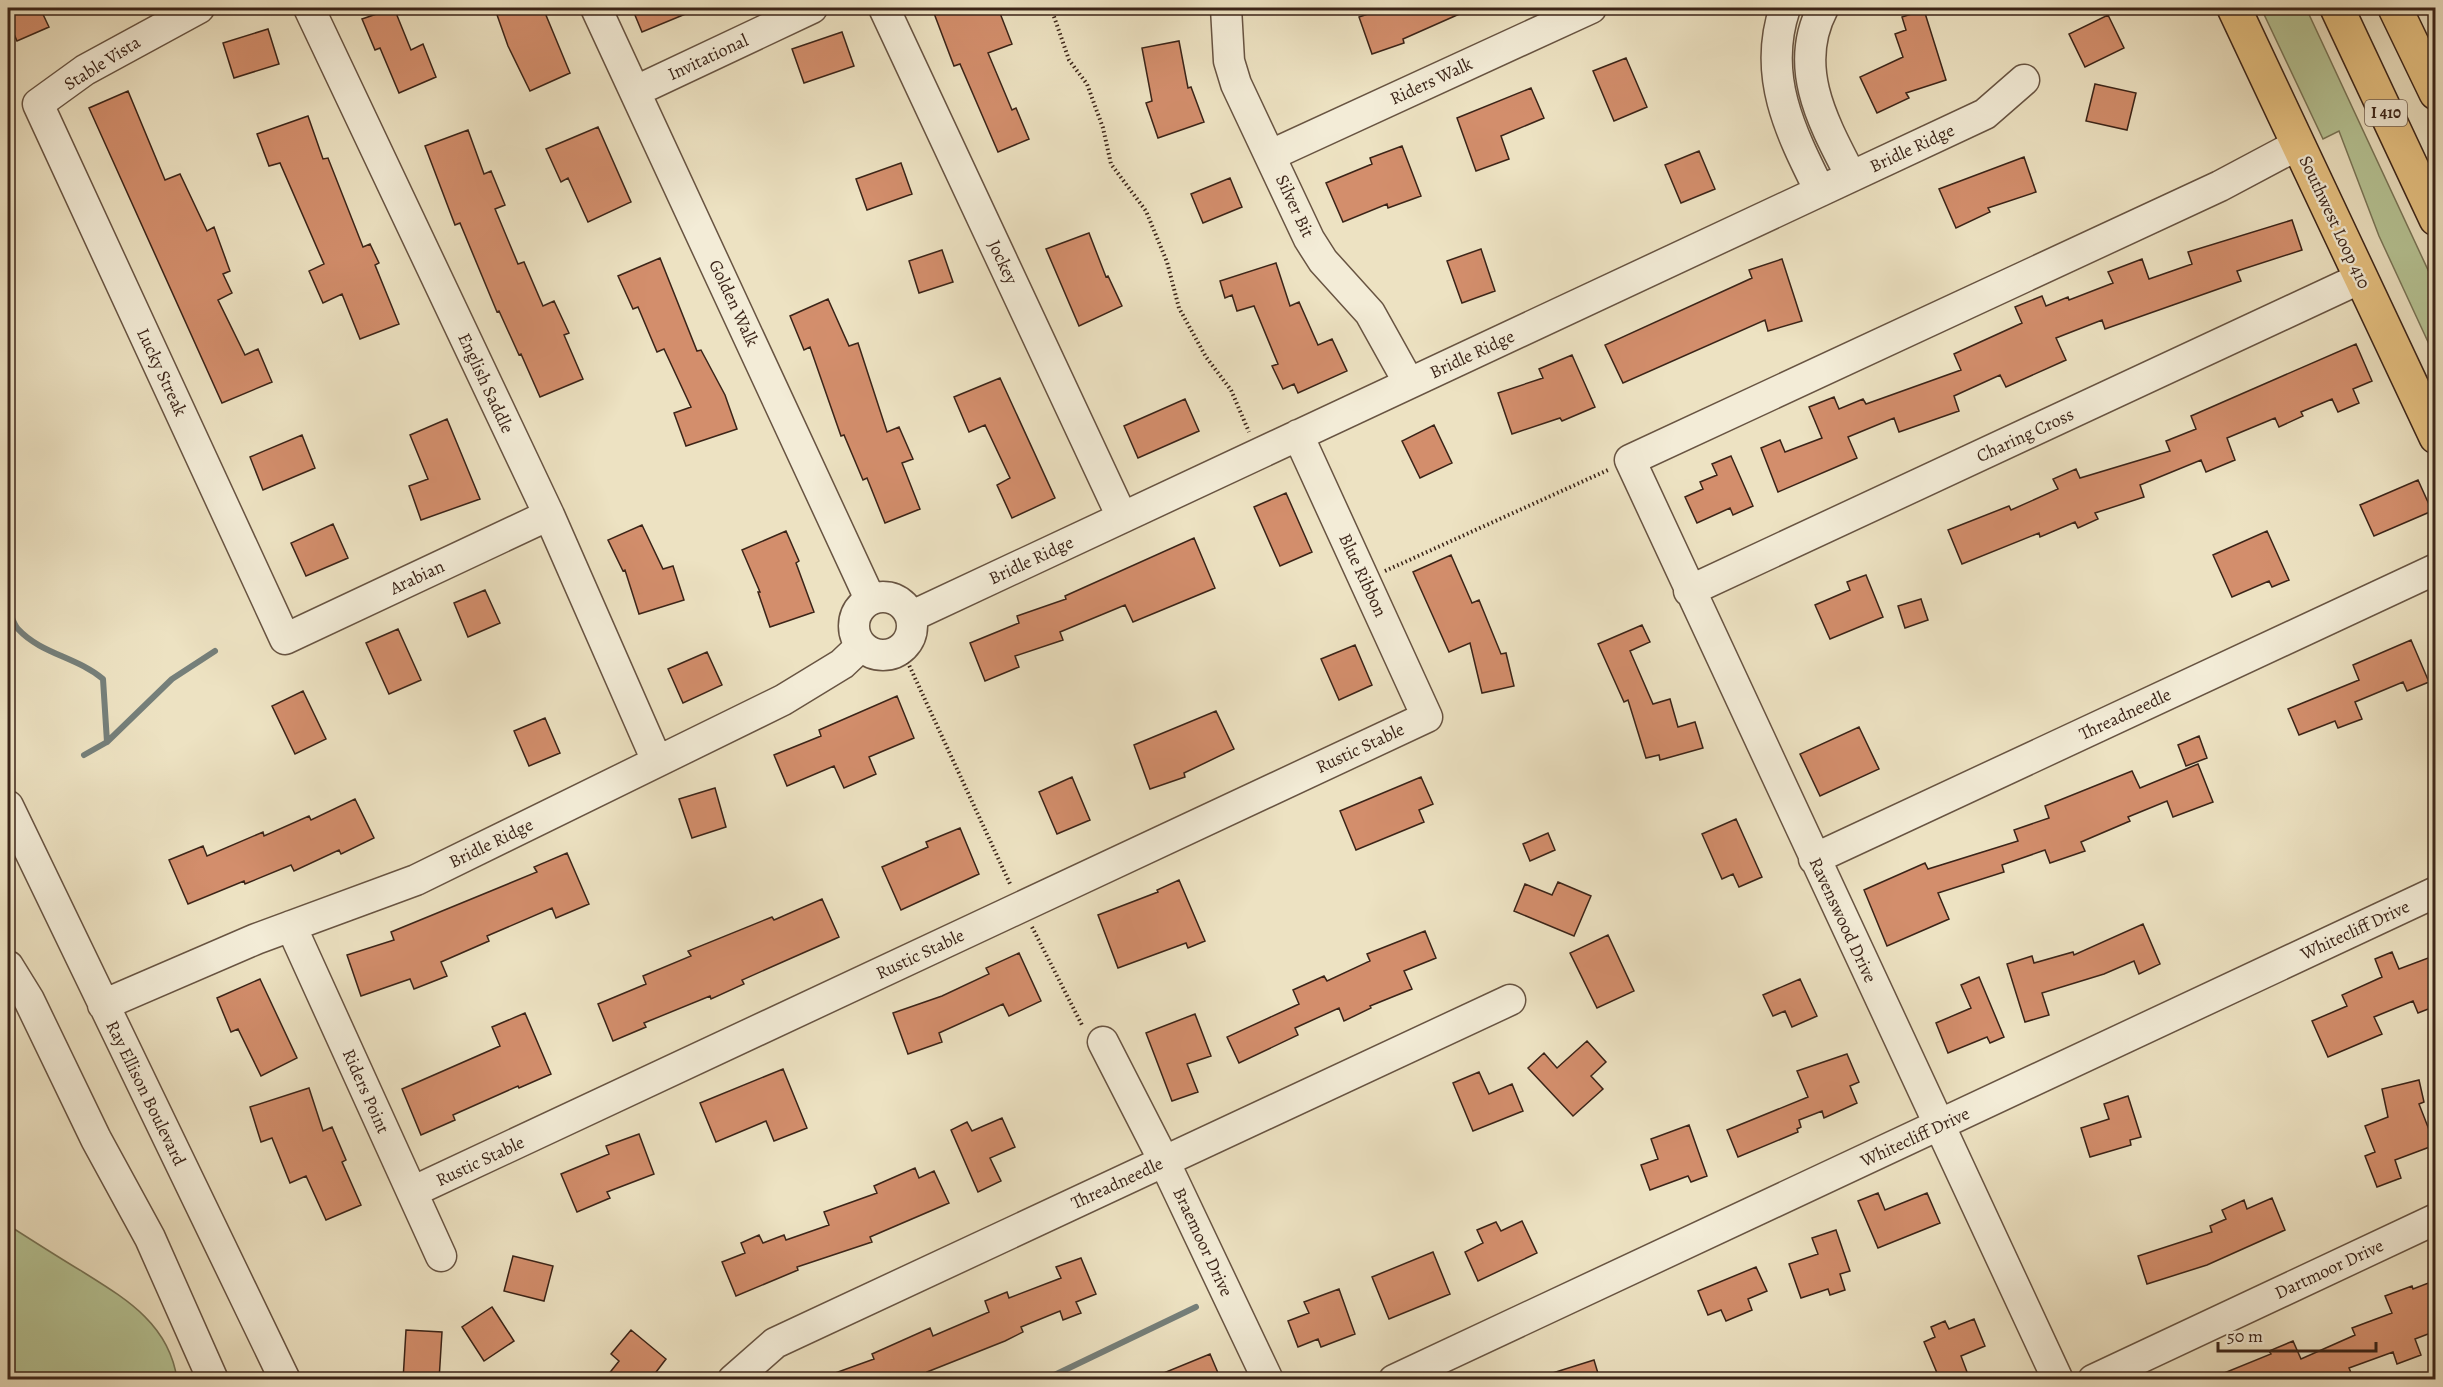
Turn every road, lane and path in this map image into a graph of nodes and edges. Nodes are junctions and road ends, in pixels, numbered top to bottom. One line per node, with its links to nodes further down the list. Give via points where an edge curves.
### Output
1 (199, 8): 17 (street, Stable Vista, via 85,70)
2 (309, 8): 29 (street, English Saddle)
3 (596, 8): 15 (street, Golden Walk)
4 (812, 8): 15 (street, Invitational)
5 (884, 8): 30 (street, Jockey)
6 (1051, 8): 27 (path, via 1069,60 1087,84 1111,164 1146,211 1167,262 1179,308 1206,357 1231,390)
7 (1226, 8): 19 (street, Silver Bit, via 1228,51 1236,84)
8 (1591, 8): 19 (street, Riders Walk)
9 (1785, 8): 21 (street, via 1777,48 1780,98 1788,126)
10 (1823, 8): 20 (street, via 1811,40 1811,84 1819,113)
11 (2234, 8): 18 (main road, Southwest Loop 410)
12 (2337, 8): 22 (main road, I 410)
13 (2395, 8): 16 (main road)
14 (2024, 80): 20 (street, Bridle Ridge, via 1985,114)
15 (636, 91): 34 (street, Golden Walk)
16 (2436, 93)
17 (38, 104): 36 (street, Lucky Streak)
18 (2299, 144): 23 (main road, Southwest Loop 410); 28 (street, via 2220,186)
19 (1271, 155): 24 (street, Silver Bit, via 1318,253 1370,313)
20 (1851, 176): 21 (street, Bridle Ridge)
21 (1820, 191): 24 (street, Bridle Ridge)
22 (2436, 219)
23 (2361, 278): 26 (main road, Southwest Loop 410); 33 (street, Charing Cross)
24 (1409, 383): 25 (street, Bridle Ridge)
25 (1298, 435): 27 (street, Bridle Ridge); 32 (street, Blue Ribbon)
26 (2436, 437)
27 (1258, 453): 30 (street, Bridle Ridge)
28 (1630, 460): 32 (path); 33 (street, Ravenswood Drive)
29 (549, 515): 36 (street, Arabian); 40 (street, English Saddle)
30 (1122, 517): 35 (street, Bridle Ridge)
31 (2436, 569): 42 (street, Threadneedle)
32 (1365, 580): 39 (street, Blue Ribbon)
33 (1689, 591): 42 (street, Ravenswood Drive)
34 (870, 599): 35 (street, via 894,598); 37 (street, via 861,606 854,626)
35 (912, 616): 38 (street, via 912,636)
36 (285, 639)
37 (861, 646): 38 (street, via 879,655); 40 (street, Bridle Ridge, via 842,664 792,695)
38 (899, 651): 44 (path, via 909,665)
39 (1427, 717): 44 (street, Rustic Stable)
40 (657, 761): 45 (street, Bridle Ridge, via 416,880)
41 (8, 806): 48 (street, Ray Ellison Boulevard)
42 (1814, 859): 50 (street, Ravenswood Drive)
43 (2436, 892): 50 (street, Whitecliff Drive)
44 (1021, 907): 49 (path, via 1085,1031); 52 (street, Rustic Stable)
45 (291, 926): 48 (street, Bridle Ridge); 52 (street, Riders Point)
46 (8, 966): 55 (street, via 150,1238)
47 (1510, 1000): 51 (street, Threadneedle)
48 (103, 1005): 56 (street, Ray Ellison Boulevard)
49 (1103, 1042): 51 (street, Braemoor Drive)
50 (1940, 1125): 59 (street, Whitecliff Drive); 60 (street, Ravenswood Drive)
51 (1164, 1161): 57 (street, Threadneedle, via 775,1343); 58 (street, Braemoor Drive)
52 (412, 1192): 54 (street, Riders Point)
53 (2436, 1219): 61 (street, Dartmoor Drive)
54 (441, 1256)
55 (213, 1380)
56 (285, 1380)
57 (733, 1380)
58 (1268, 1380)
59 (1394, 1380)
60 (2058, 1380)
61 (2093, 1380)

